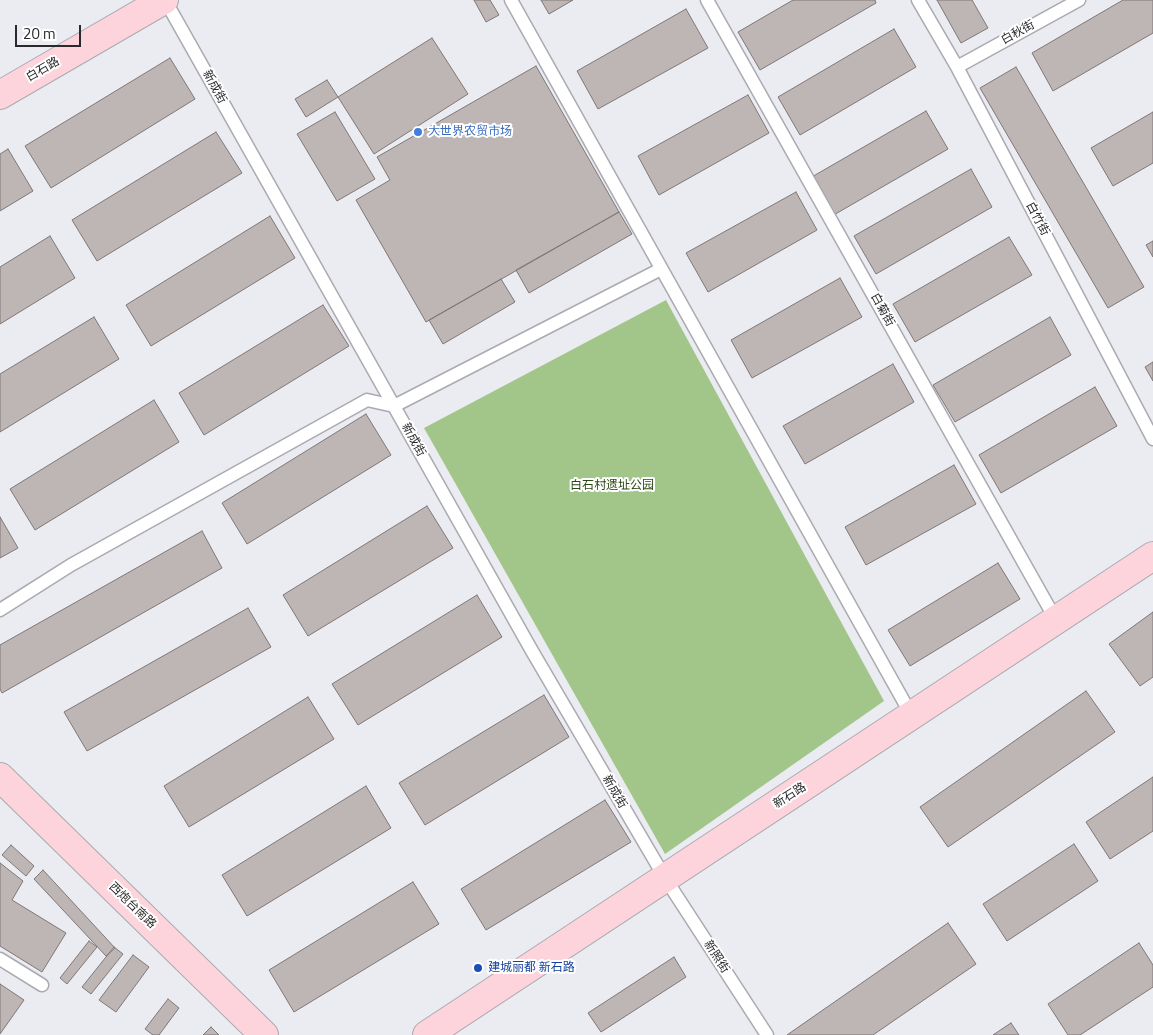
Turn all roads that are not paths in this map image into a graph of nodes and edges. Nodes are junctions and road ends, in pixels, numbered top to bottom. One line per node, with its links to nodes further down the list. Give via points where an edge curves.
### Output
1 (164, 0): 7 (street, 白石路); 9 (lane, 新成街)
2 (511, 0): 8 (lane)
3 (707, 0): 13 (lane, 白菊街)
4 (918, 0): 6 (lane, 白竹街)
5 (1079, 0): 6 (lane, 白秋街)
6 (957, 67): 10 (lane, 白竹街)
7 (0, 95)
8 (661, 269): 9 (lane); 14 (lane)
9 (394, 406): 12 (lane, via 367,400 71,565); 16 (lane, 新成街)
10 (1153, 439)
11 (1153, 556): 13 (street, 新石路)
12 (0, 610)
13 (1056, 620): 14 (street, 新石路)
14 (912, 716): 16 (street, 新石路)
15 (0, 777): 19 (street, 西炮台南路)
16 (665, 878): 20 (street, 新石路); 21 (lane, 新照街)
17 (0, 959): 18 (lane)
18 (42, 984)
19 (264, 1035)
20 (427, 1035)
21 (767, 1035)

